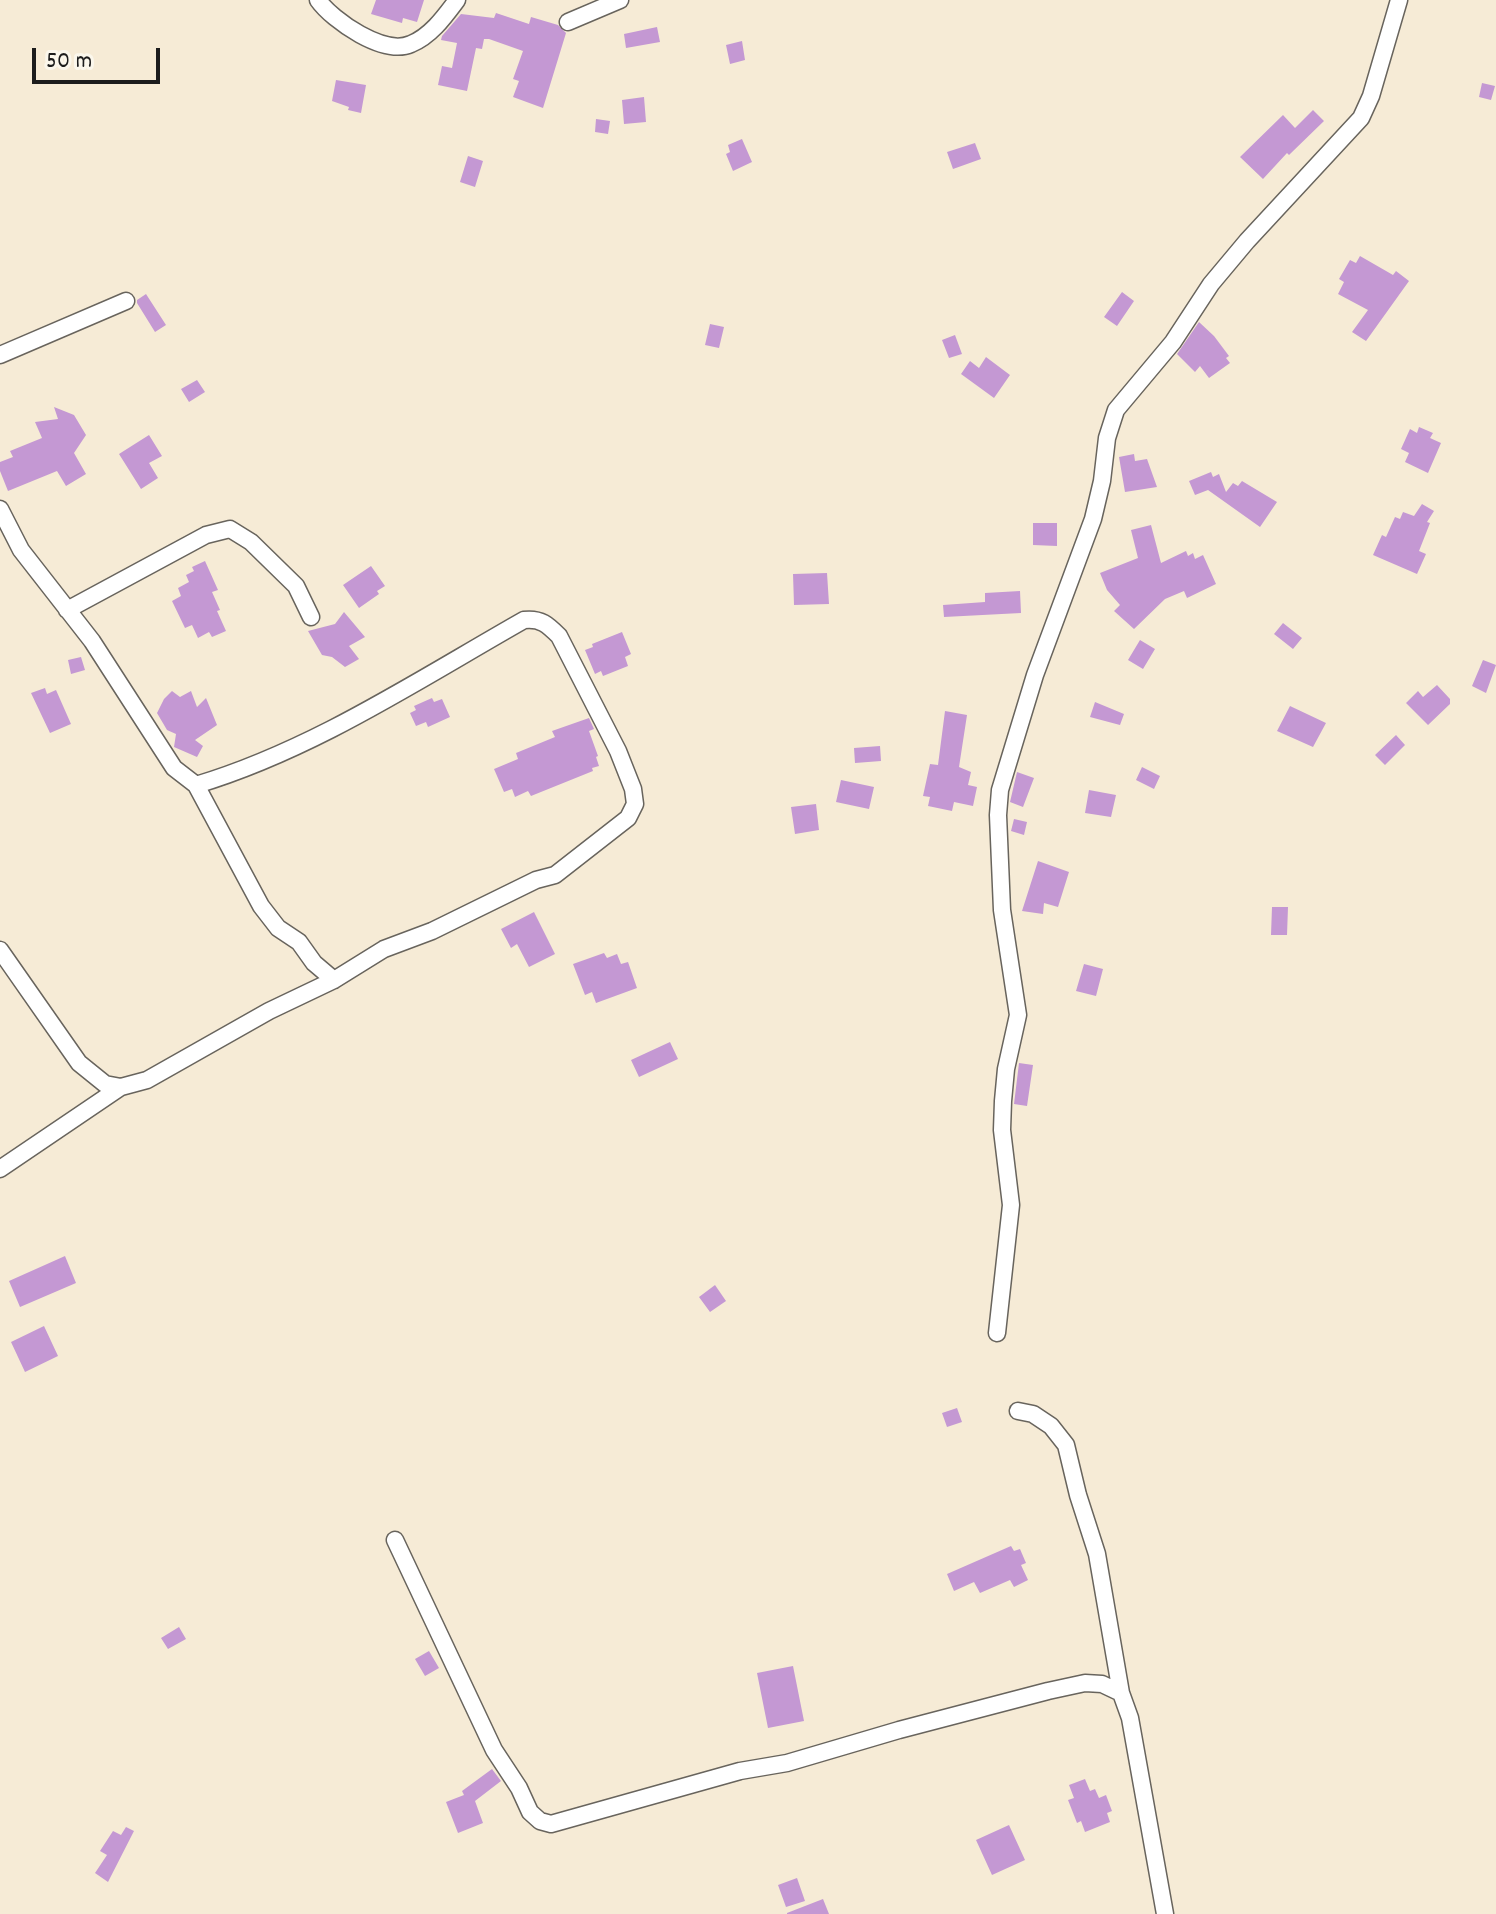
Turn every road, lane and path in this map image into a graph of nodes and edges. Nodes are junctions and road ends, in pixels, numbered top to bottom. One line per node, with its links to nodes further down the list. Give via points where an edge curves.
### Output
1 (318, 0): 2 (street, via 328,13 367,38 394,47 420,38)
2 (457, 0)
3 (620, 0): 5 (street)
4 (1399, 0): 18 (street, via 1361,118 1247,241 1116,410 1093,519 1035,675 1000,790 1002,910 1018,1015 1003,1101 1011,1205)
5 (568, 22)
6 (126, 301): 7 (street)
7 (0, 355)
8 (0, 509): 9 (street, via 21,550)
9 (67, 610): 10 (street, via 206,535 230,529 296,586); 11 (street, via 174,768)
10 (311, 617)
11 (196, 785): 13 (street, via 261,906); 14 (street, via 319,737 524,620 545,622 559,636 633,789 635,804 628,818 555,875 384,949)
12 (0, 950): 16 (street, via 79,1063 105,1084)
13 (314, 963): 14 (street); 15 (street)
14 (334, 980): 15 (street)
15 (309, 991): 16 (street, via 147,1080)
16 (121, 1087): 17 (street)
17 (0, 1169)
18 (997, 1333)
19 (1018, 1411): 21 (street, via 1051,1426 1066,1445 1097,1554)
20 (395, 1540): 21 (street, via 494,1750 530,1812 551,1824 1048,1691 1085,1683)
21 (1121, 1693): 22 (street, via 1133,1731)
22 (1165, 1914)

